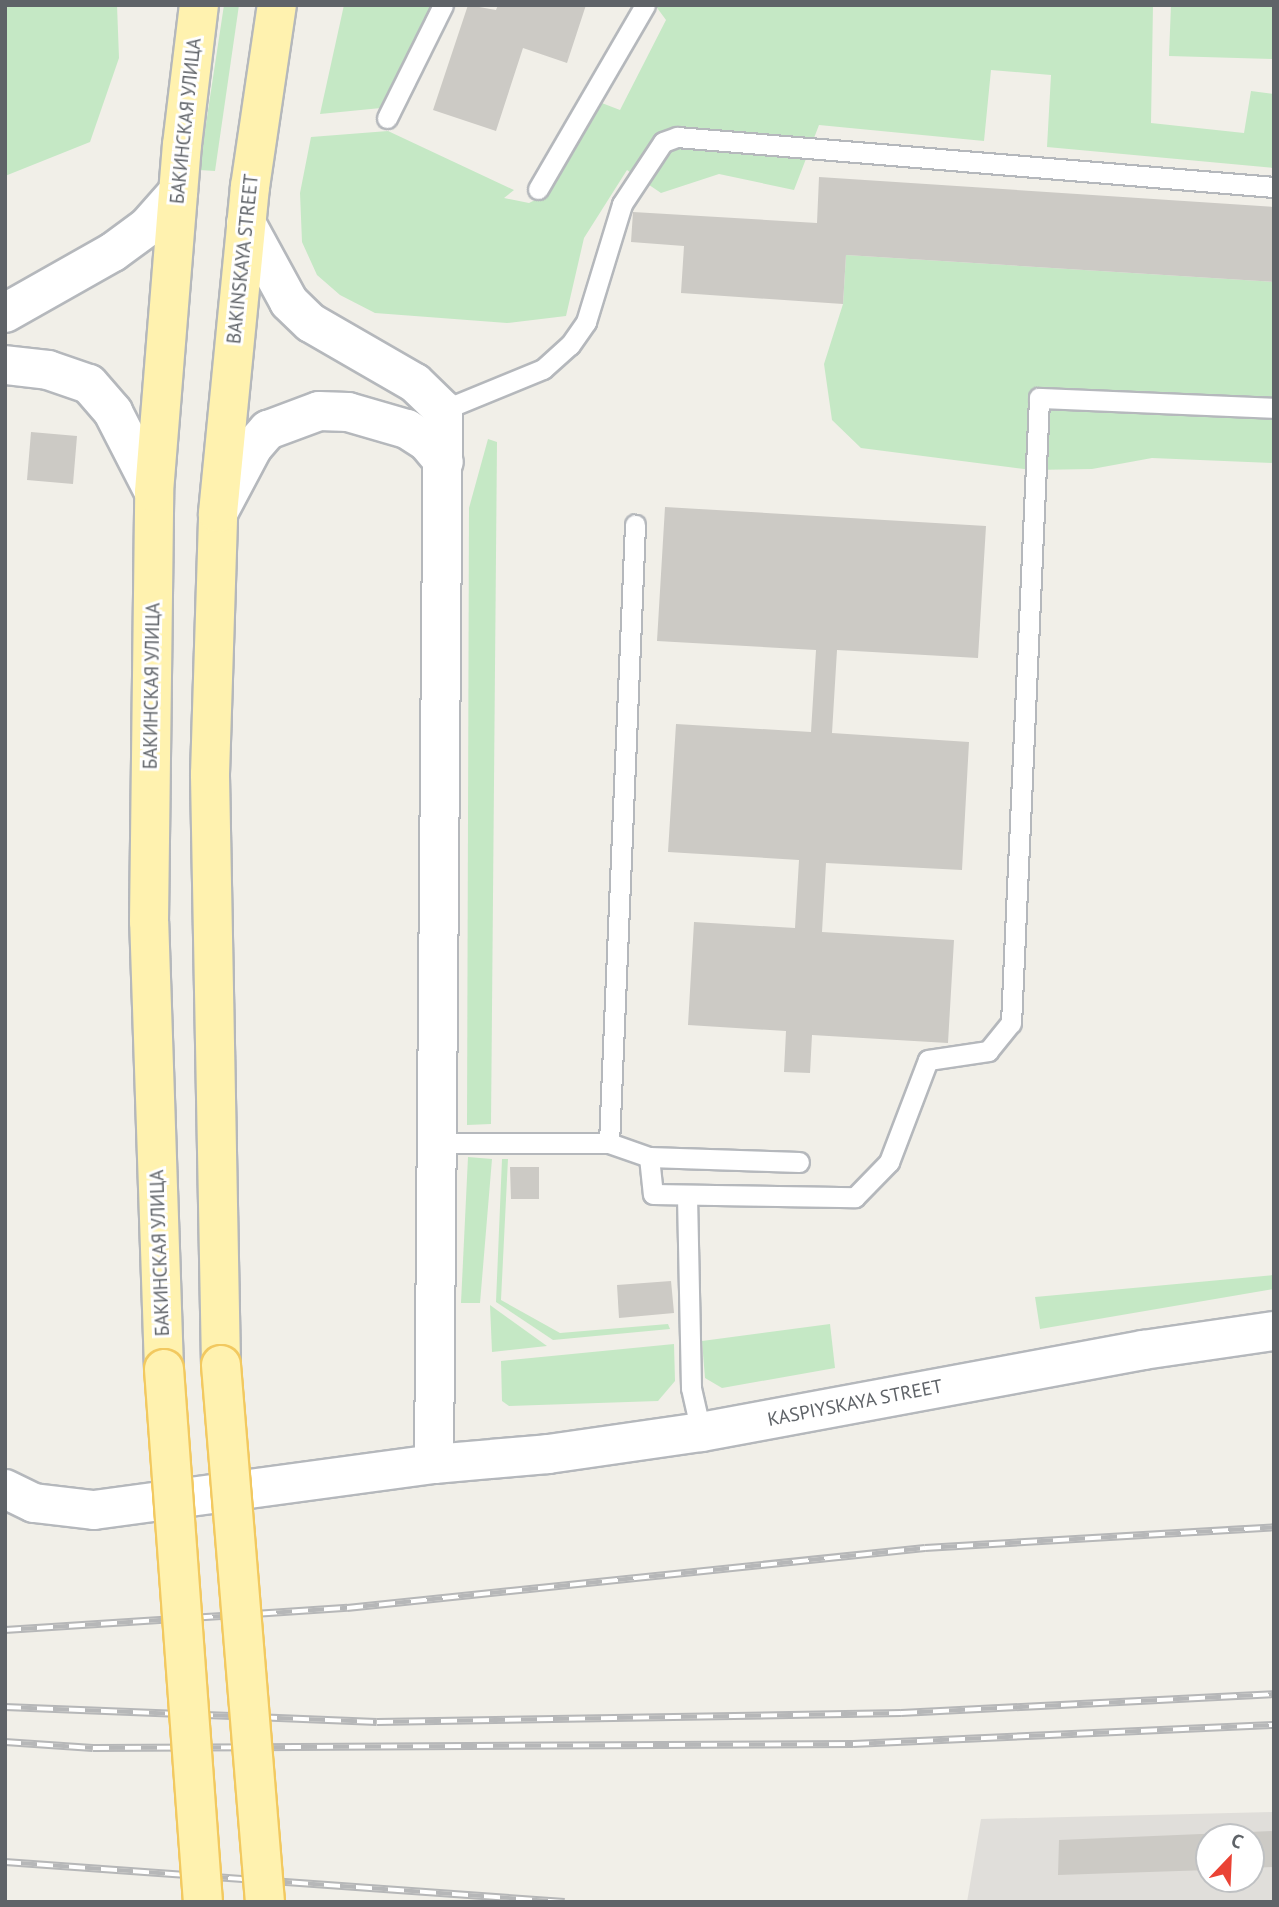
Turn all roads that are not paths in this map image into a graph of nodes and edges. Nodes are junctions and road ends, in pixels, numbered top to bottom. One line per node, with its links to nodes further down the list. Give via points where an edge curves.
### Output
1 (199, 5): 8 (main road, БАКИНСКАЯ УЛИЦА)
2 (277, 5): 9 (main road, BAKINSKAYA STREET)
3 (443, 5): 5 (lane)
4 (645, 5): 7 (lane)
5 (387, 118)
6 (1274, 187): 13 (lane, via 677,137 663,142 622,204 586,323 570,345 543,369)
7 (538, 189)
8 (178, 192): 10 (main road, via 146,227 113,253); 15 (main road, БАКИНСКАЯ УЛИЦА)
9 (246, 223): 13 (main road, via 289,302 311,323 415,383); 16 (main road, BAKINSKAYA STREET)
10 (5, 313)
11 (5, 365): 15 (main road, via 48,370 89,384 113,412)
12 (1274, 408): 22 (lane, via 1039,398 1011,1023 988,1051 928,1060 889,1161 855,1197)
13 (443, 410): 14 (main road)
14 (444, 462): 16 (main road, via 427,442 407,429 359,414 319,411 268,430 247,457); 18 (main road)
15 (154, 492): 27 (main road, БАКИНСКАЯ УЛИЦА, bridge, via 149,922 164,1369)
16 (219, 513): 28 (main road, bridge, via 210,774 221,1365)
17 (635, 525): 19 (lane)
18 (438, 1143): 19 (lane); 25 (main road)
19 (609, 1143): 20 (lane)
20 (649, 1157): 21 (lane); 22 (lane, via 653,1194)
21 (799, 1162)
22 (687, 1196): 24 (lane, via 691,1388)
23 (1274, 1331): 24 (main road, KASPIYSKAYA STREET, via 1129,1352)
24 (701, 1432): 25 (main road, KASPIYSKAYA STREET, via 548,1454)
25 (434, 1464): 26 (main road, KASPIYSKAYA STREET, via 94,1510 34,1503)
26 (5, 1489)
27 (203, 1902)
28 (265, 1902)

